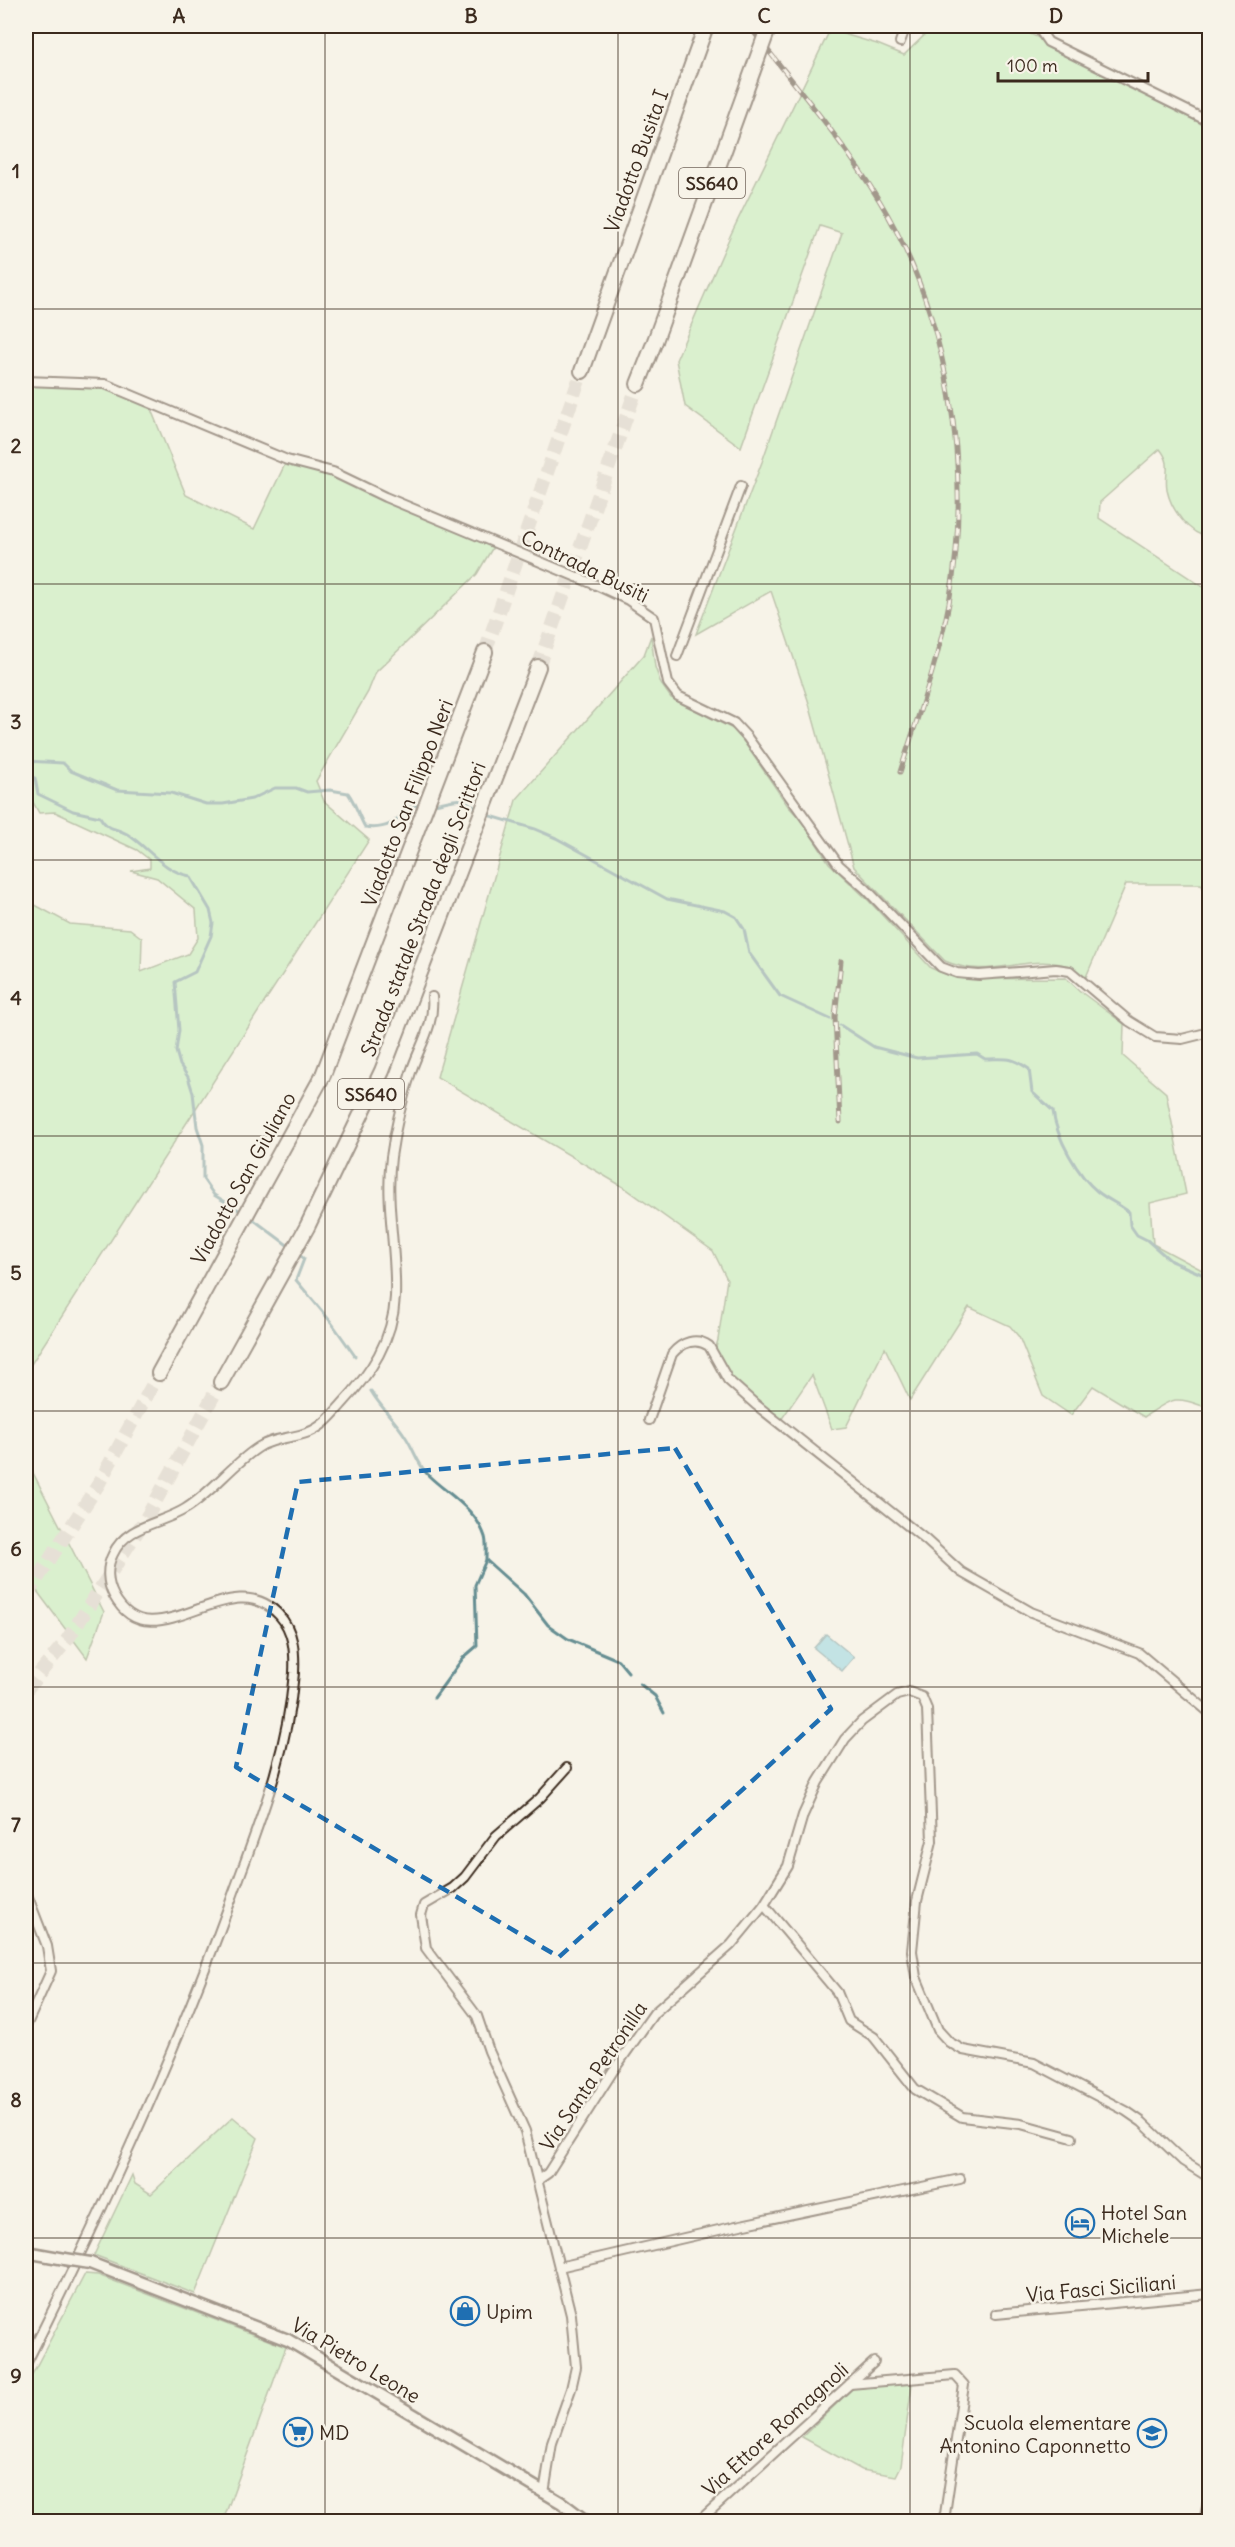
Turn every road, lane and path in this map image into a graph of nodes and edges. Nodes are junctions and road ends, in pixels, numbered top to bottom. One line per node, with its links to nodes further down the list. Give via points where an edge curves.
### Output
1 (706, 26): 7 (highway, Viadotto Busita I / SS640)
2 (769, 26): 9 (highway, SS640, bridge)
3 (906, 26): 5 (street)
4 (1037, 26): 6 (street, via 1048,42)
5 (900, 42)
6 (1209, 122)
7 (582, 372)
8 (26, 381): 16 (street, Contrada Busiti, via 105,384 287,460 333,472 628,600 654,618 668,683 678,696 734,723 839,866 940,967 979,975 1070,971 1155,1037 1182,1039)
9 (638, 384)
10 (741, 486): 12 (street)
11 (485, 652): 14 (highway, Viadotto San Filippo Neri / SS640)
12 (677, 656)
13 (538, 667): 19 (highway, Strada statale Strada degli Scrittori / SS640, via 382,1071 307,1227)
14 (377, 938): 17 (highway, Strada statale Strada degli Scrittori / SS640)
15 (432, 997): 35 (street, via 433,1017 400,1106 393,1139 388,1201 395,1294 391,1326 378,1359 361,1384 316,1429 265,1443 186,1509 129,1534 111,1557 108,1579 113,1593 121,1606 140,1618 172,1618 235,1598 254,1599 270,1607 291,1634 293,1679 279,1765 215,1944 125,2160)
16 (1209, 1032)
17 (323, 1075): 18 (highway, Viadotto San Giuliano / SS640)
18 (159, 1373)
19 (221, 1382)
20 (649, 1420): 21 (street, via 672,1354 688,1342 705,1343 728,1380 748,1398 961,1572 1031,1612 1139,1653)
21 (1209, 1713)
22 (567, 1768): 29 (street, Via Santa Petronilla, via 496,1836 465,1877 424,1905 420,1915 429,1954 477,2016 525,2131)
23 (26, 1892): 25 (street, via 47,1946 51,1971)
24 (764, 1905): 26 (street, via 837,1992 849,2021 874,2037 915,2089 962,2117 1021,2124); 27 (street, Via Santa Petronilla, via 788,1866 805,1809 837,1749 862,1721 897,1695 915,1693 924,1701 928,1715 932,1841 913,1925 913,1964 938,2030 963,2050 1034,2063 1126,2111 1183,2161); 29 (street, Via Santa Petronilla, via 731,1946 654,2013 548,2173)
25 (26, 2026)
26 (1072, 2138)
27 (1209, 2178)
28 (960, 2179): 31 (street)
29 (537, 2180): 31 (street, Via Santa Petronilla)
30 (26, 2252): 38 (main road, Via Pietro Leone, bridge, via 90,2263 288,2340)
31 (559, 2267): 38 (street, Via Santa Petronilla, via 575,2336 576,2367 552,2444)
32 (1209, 2294): 33 (street, Via Fasci Siciliani)
33 (996, 2314)
34 (873, 2362): 36 (street, Via Ettore Romagnoli)
35 (26, 2364)
36 (850, 2384): 40 (street, Via Ettore Romagnoli); 41 (street, via 955,2375 964,2385 945,2514)
37 (1209, 2492): 42 (street)
38 (544, 2493): 39 (main road, Via Pietro Leone)
39 (587, 2522)
40 (699, 2522)
41 (940, 2522)
42 (1204, 2522)

